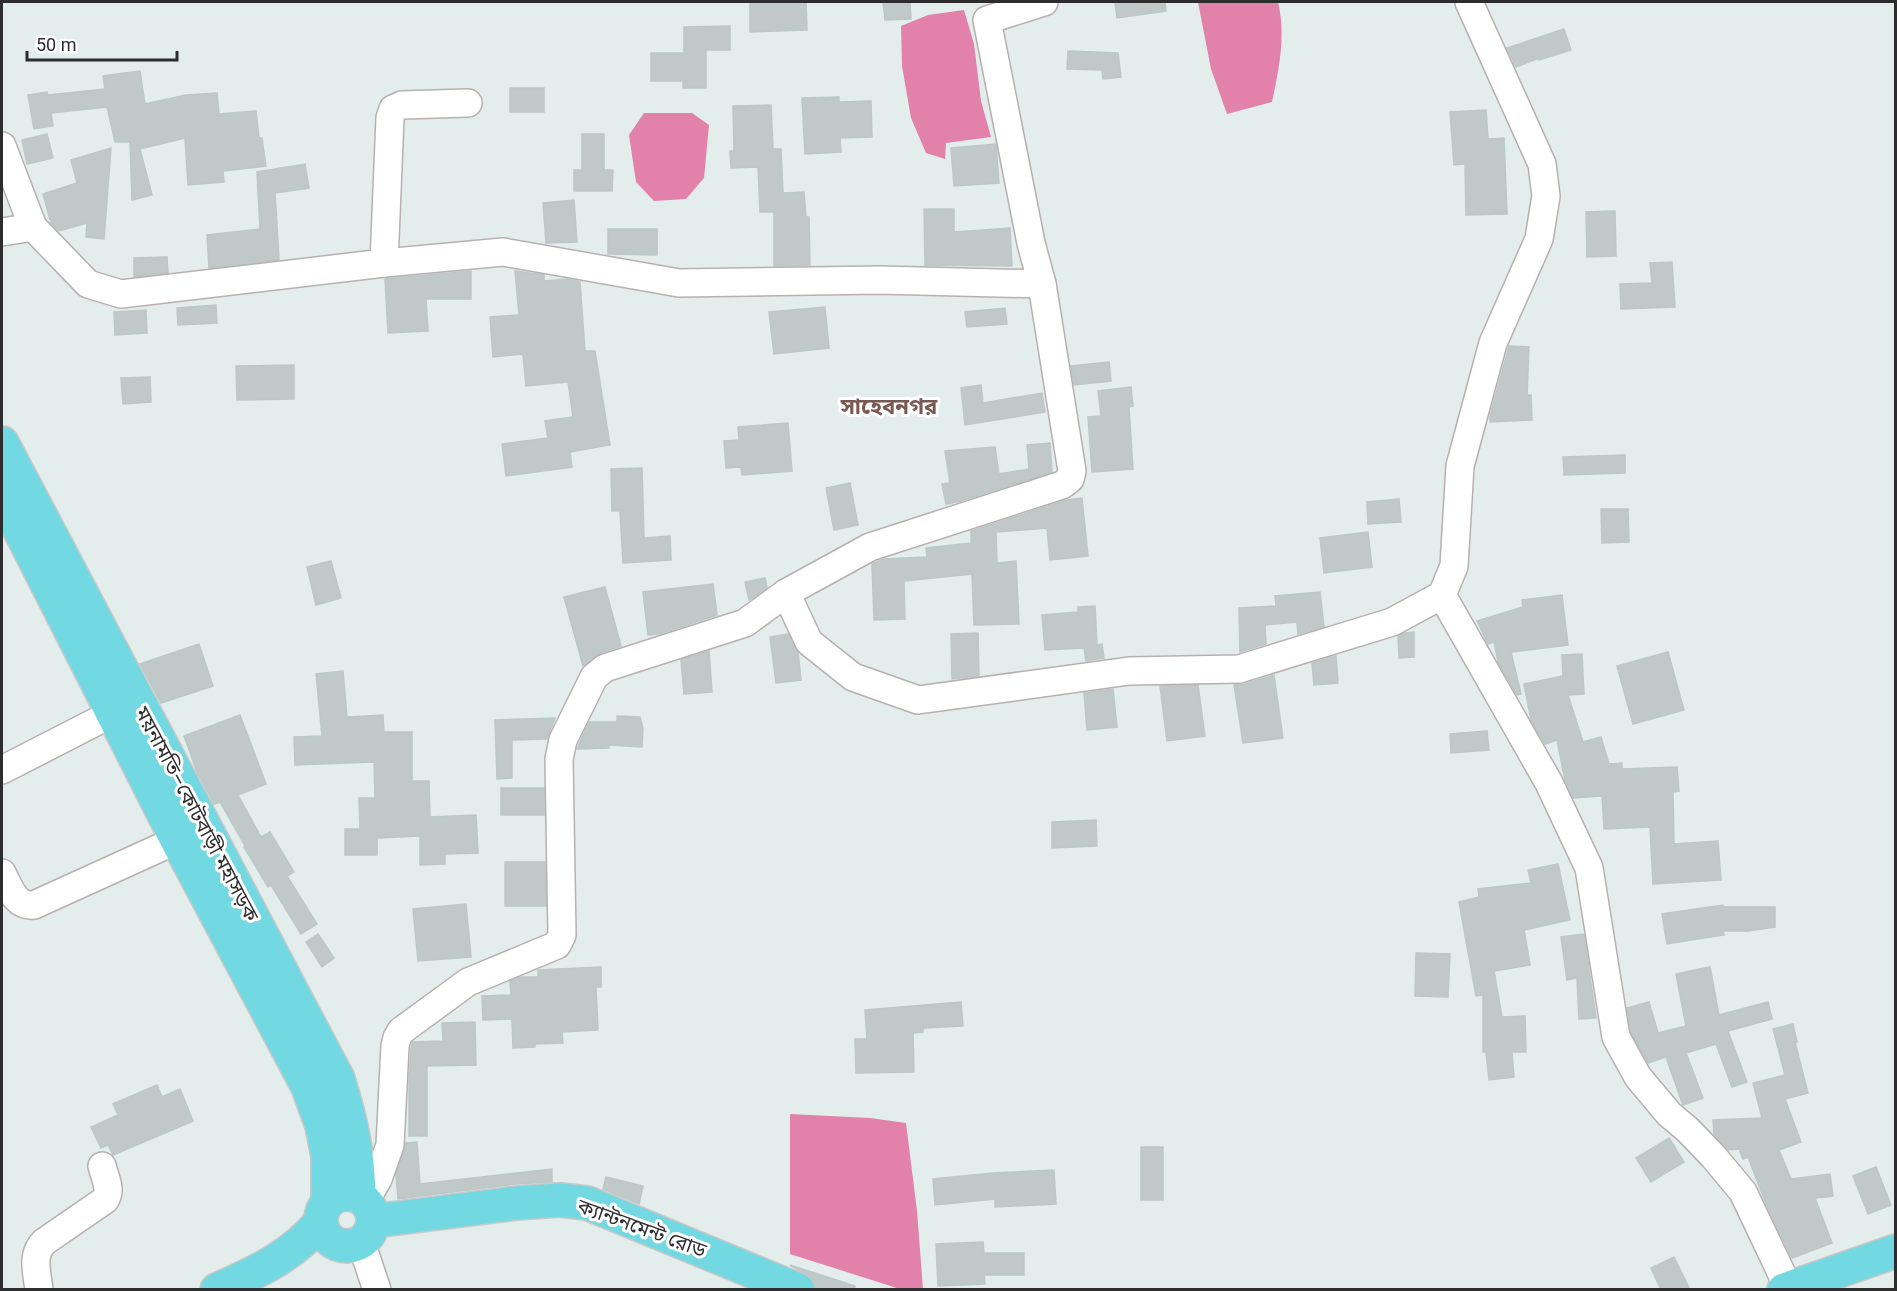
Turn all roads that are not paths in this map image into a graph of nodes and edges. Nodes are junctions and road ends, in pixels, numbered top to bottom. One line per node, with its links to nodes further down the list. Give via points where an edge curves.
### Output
1 (1044, 2): 3 (street)
2 (1470, 2): 13 (street, via 1542,164 1546,196 1539,239 1493,343 1460,466 1454,566)
3 (985, 11): 9 (street)
4 (468, 104): 8 (street, via 402,105 393,109)
5 (2, 146): 6 (street)
6 (33, 227): 7 (street); 8 (street, via 88,284 121,294)
7 (2, 232)
8 (384, 263): 9 (street, via 503,252 679,283 880,280)
9 (1042, 284): 12 (street, via 1072,471 1070,479 870,547)
10 (2, 443): 11 (main road, ময়নামতি–কোটবাড়ী মহাসড়ক)
11 (9, 497): 14 (main road, ময়নামতি–কোটবাড়ী মহাসড়ক); 19 (main road, ময়নামতি–কোটবাড়ী মহাসড়ক, via 338,1079 358,1165)
12 (786, 593): 13 (street, via 809,642 853,677 918,700 1129,670 1239,669 1392,622); 19 (street, via 745,623 605,668 594,677 563,740 559,759 562,935 557,945 468,982 401,1031 395,1046 390,1145 378,1179)
13 (1442, 596): 21 (street, via 1549,783 1589,868 1616,1037 1638,1077 1743,1192)
14 (112, 713): 15 (street); 16 (main road, ময়নামতি–কোটবাড়ী মহাসড়ক)
15 (2, 770)
16 (177, 840): 17 (street, via 34,905 25,906 18,901); 19 (main road, ময়নামতি–কোটবাড়ী মহাসড়ক, via 308,1088)
17 (2, 873)
18 (102, 1166): 22 (street, via 109,1195 38,1248 35,1258)
19 (349, 1218): 23 (main road, via 311,1234 257,1272); 24 (main road, via 280,1273); 25 (street); 26 (main road, ক্যান্টনমেন্ট রোড, via 560,1200 587,1203)
20 (1896, 1251): 21 (main road)
21 (1786, 1288)
22 (39, 1290)
23 (217, 1290)
24 (244, 1290)
25 (377, 1290)
26 (798, 1290)

